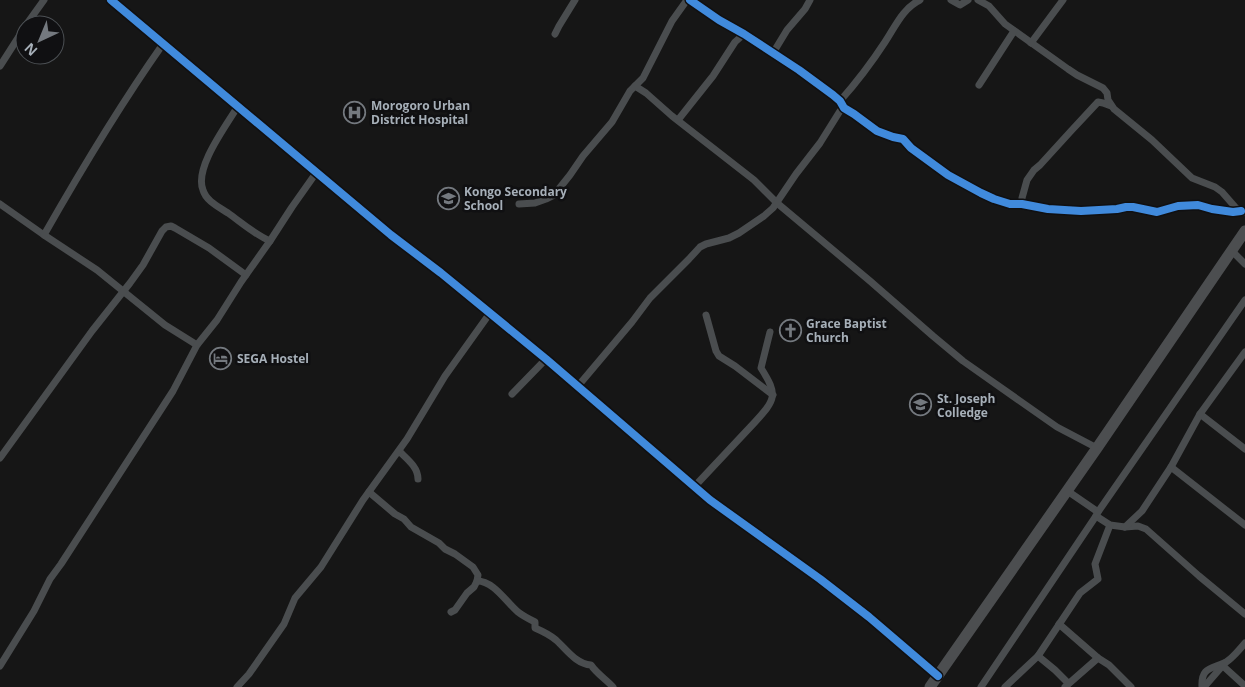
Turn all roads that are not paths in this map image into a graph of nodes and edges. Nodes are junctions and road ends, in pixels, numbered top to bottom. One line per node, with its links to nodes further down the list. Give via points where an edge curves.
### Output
1 (44, 0): 12 (street)
2 (110, 0): 18 (street)
3 (575, 0): 14 (street)
4 (689, 0): 15 (street); 22 (street, via 672,21 643,78)
5 (810, 0): 19 (street)
6 (920, 0): 23 (street, via 896,24)
7 (951, 0): 8 (street, via 960,5)
8 (968, 0)
9 (978, 0): 11 (street)
10 (1063, 0): 17 (street)
11 (988, 3): 13 (street, via 1001,21)
12 (34, 15)
13 (1014, 31): 17 (street); 21 (street)
14 (555, 34)
15 (744, 34): 19 (street); 26 (street)
16 (15, 43): 20 (street)
17 (1031, 43): 25 (street, via 1077,75 1103,88)
18 (163, 44): 24 (street); 34 (street, via 93,151)
19 (773, 53): 23 (street)
20 (0, 66)
21 (979, 85)
22 (635, 86): 26 (street); 30 (street, via 612,122 554,195 535,203)
23 (842, 104): 28 (street, via 820,144); 31 (street, via 876,131 903,139 925,160 958,181 994,199)
24 (238, 106): 27 (street); 35 (street, via 204,166 202,190 208,199)
25 (1111, 106): 31 (street, via 1098,102 1034,170 1027,180); 32 (street, via 1192,178 1215,187)
26 (678, 120): 28 (street, via 754,180)
27 (316, 173): 35 (street); 41 (street)
28 (777, 203): 47 (street, via 739,233 700,247 650,298); 51 (street, via 963,361 1057,426)
29 (0, 204): 34 (street)
30 (518, 204)
31 (1022, 204): 32 (street, via 1081,211 1133,207 1149,212 1198,205)
32 (1243, 212)
33 (1245, 231): 36 (highway)
34 (44, 235): 39 (street)
35 (270, 242): 38 (street)
36 (1232, 251): 37 (street); 51 (highway)
37 (1245, 264)
38 (246, 275): 39 (street, via 171,226 162,231); 44 (street)
39 (124, 291): 44 (street, via 165,325); 54 (street)
40 (1245, 300): 60 (street)
41 (490, 313): 46 (street); 53 (street, via 445,376)
42 (706, 315): 49 (street, via 720,356)
43 (770, 332): 49 (street, via 761,368 772,387)
44 (197, 345): 72 (street, via 173,391 50,579 34,612)
45 (1243, 355): 50 (street)
46 (546, 359): 47 (street); 48 (street)
47 (578, 386): 57 (street)
48 (512, 394)
49 (773, 396): 57 (street, via 762,414)
50 (1200, 414): 52 (street); 55 (street)
51 (1096, 448): 58 (highway)
52 (1245, 449)
53 (399, 451): 56 (street, via 413,464); 59 (street)
54 (0, 458)
55 (1171, 467): 62 (street); 63 (street, via 1142,511)
56 (418, 479)
57 (694, 487): 73 (street, via 820,579)
58 (1066, 490): 60 (street); 73 (highway)
59 (369, 492): 64 (street, via 410,527 473,567 478,575); 77 (street, via 321,566 295,598 284,624)
60 (1097, 514): 61 (street); 80 (street)
61 (1110, 525): 63 (street); 67 (street, via 1095,564 1098,579 1080,593)
62 (1245, 525)
63 (1125, 527): 66 (street, via 1146,529)
64 (477, 581): 65 (street); 78 (street, via 484,581 535,622 535,628 555,639 579,662 591,665)
65 (450, 612)
66 (1245, 614)
67 (1059, 624): 69 (street); 70 (street)
68 (1245, 644): 71 (street)
69 (1038, 656): 74 (street); 75 (street)
70 (1098, 658): 74 (street); 81 (street)
71 (1224, 664): 76 (street); 82 (street, via 1206,671 1201,678)
72 (0, 666)
73 (938, 676): 79 (highway)
74 (1067, 685)
75 (1007, 686)
76 (1245, 686)
77 (237, 687)
78 (613, 687)
79 (930, 687)
80 (981, 687)
81 (1131, 687)
82 (1203, 687)

